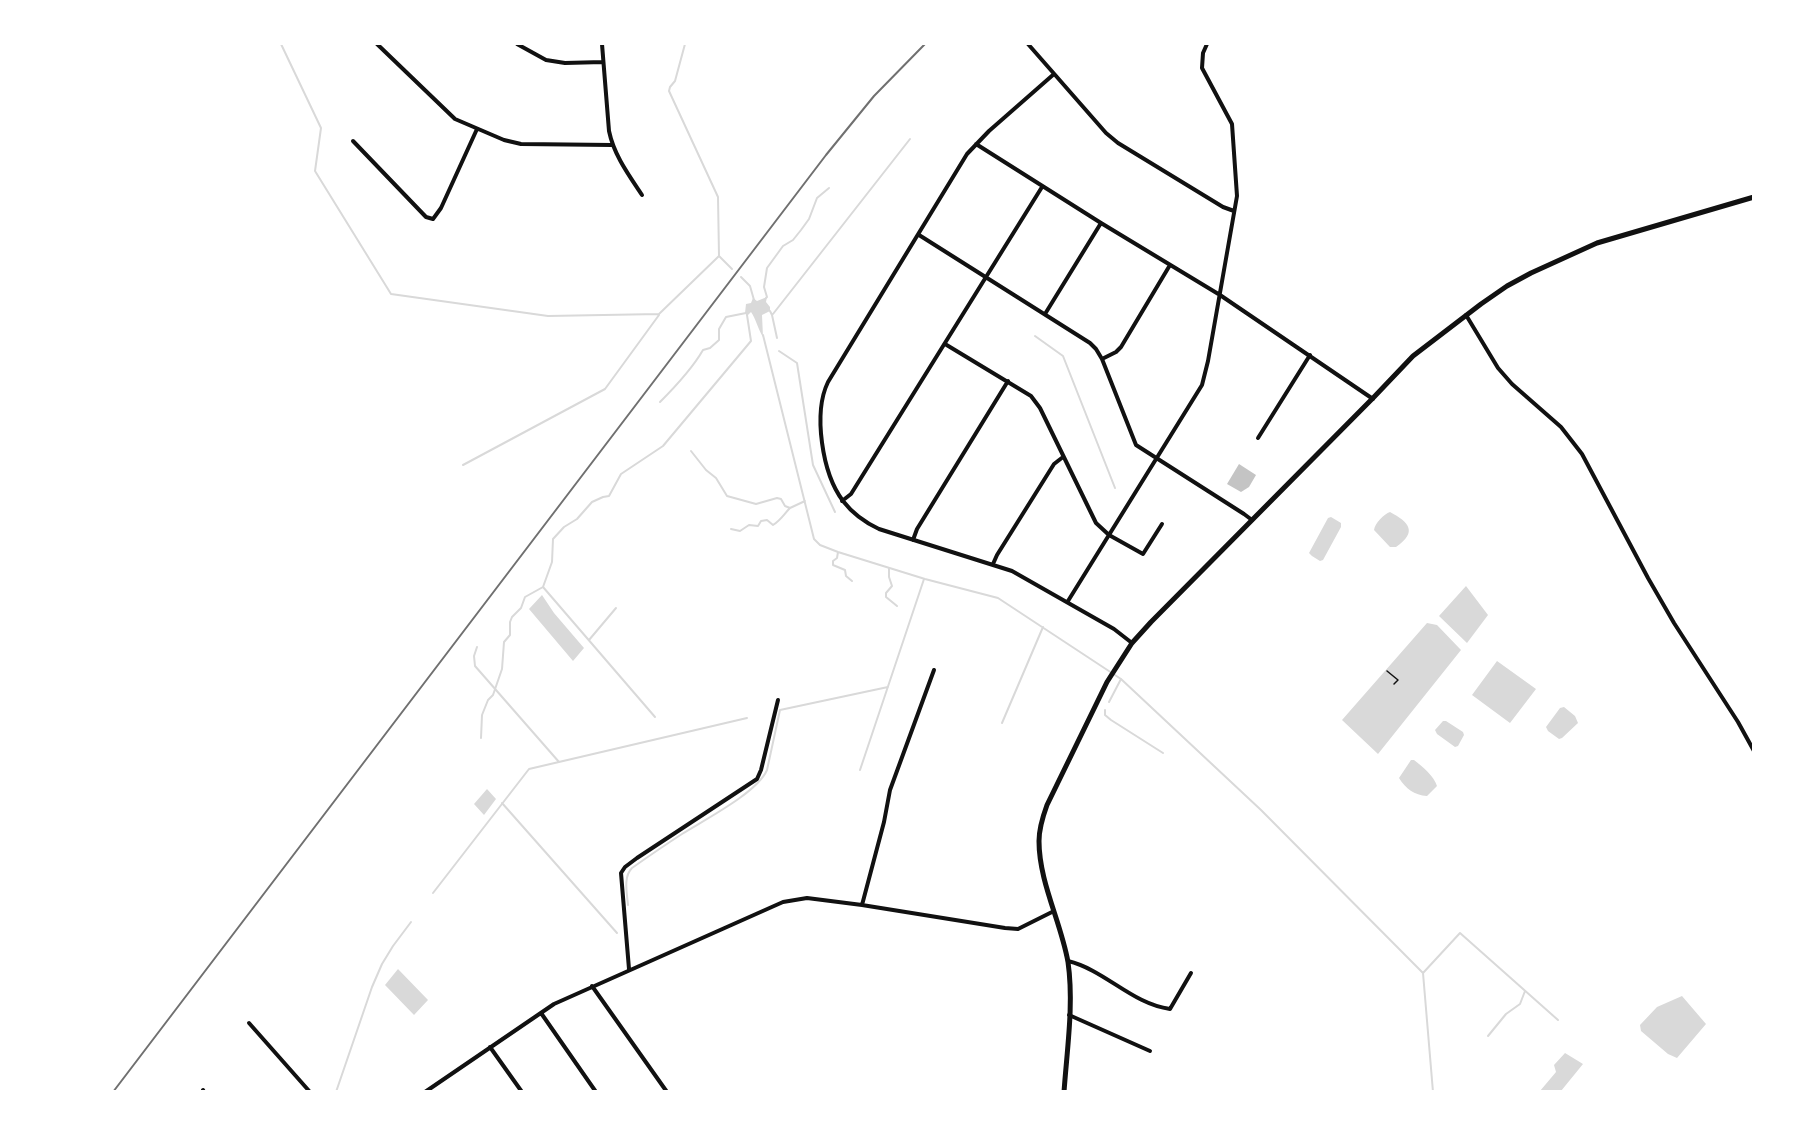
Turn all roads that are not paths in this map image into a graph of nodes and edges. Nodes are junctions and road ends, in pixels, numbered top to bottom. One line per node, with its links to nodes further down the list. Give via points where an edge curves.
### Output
1 (377, 44): 8 (street, via 448,114)
2 (517, 44): 6 (street, via 546,60)
3 (602, 44): 6 (street)
4 (1028, 44): 7 (street)
5 (1207, 44): 15 (street, via 1202,68 1232,124 1237,196)
6 (603, 62): 11 (street)
7 (1054, 74): 10 (street); 15 (street, via 1118,143)
8 (477, 129): 9 (street, via 433,219 426,217); 11 (street, via 521,144)
9 (353, 141)
10 (976, 144): 12 (street); 17 (street)
11 (612, 145): 13 (street)
12 (1042, 187): 16 (street); 19 (street)
13 (642, 195)
14 (1754, 197): 22 (street, via 1597,243 1507,286)
15 (1234, 211): 20 (street)
16 (1101, 223): 18 (street); 21 (street)
17 (919, 235): 19 (street); 31 (street, via 824,388 819,423 829,473)
18 (1170, 265): 20 (street); 25 (street, via 1121,347)
19 (986, 278): 21 (street); 23 (street)
20 (1220, 295): 24 (street); 30 (street, via 1202,385)
21 (1045, 314): 25 (street, via 1090,343)
22 (1466, 315): 27 (street, via 1413,356); 41 (street, via 1498,368 1561,427 1582,454 1664,605)
23 (945, 344): 26 (street); 31 (street, via 851,494)
24 (1310, 355): 27 (street); 28 (street)
25 (1102, 358): 30 (street, via 1136,445)
26 (1008, 381): 29 (street, via 1031,396 1040,408); 35 (street)
27 (1373, 399): 32 (street)
28 (1258, 438)
29 (1064, 457): 34 (street, via 1096,523); 36 (street, via 1054,464)
30 (1156, 459): 32 (street); 34 (street)
31 (842, 501): 35 (street, via 864,522)
32 (1252, 520): 38 (street)
33 (1162, 524): 34 (street, via 1143,554)
34 (1109, 535): 37 (street)
35 (913, 540): 36 (street)
36 (993, 564): 37 (street)
37 (1068, 602): 38 (street)
38 (1132, 643): 43 (street, via 1107,682 1042,820 1040,861)
39 (933, 670): 42 (street, via 890,790)
40 (778, 700): 45 (street, via 757,778 621,873)
41 (1754, 751)
42 (862, 905): 43 (street, via 1005,928 1018,928); 45 (street, via 794,898)
43 (1054, 911): 44 (street)
44 (1068, 961): 46 (street, via 1149,1004 1170,1009); 49 (street)
45 (629, 969): 47 (street)
46 (1191, 973)
47 (592, 986): 48 (street); 57 (street)
48 (541, 1013): 51 (street); 56 (street)
49 (1069, 1015): 52 (street); 58 (street)
50 (249, 1023): 53 (street)
51 (490, 1047): 54 (street); 55 (street)
52 (1150, 1051)
53 (310, 1092)
54 (425, 1092)
55 (522, 1092)
56 (596, 1092)
57 (668, 1092)
58 (1064, 1092)

